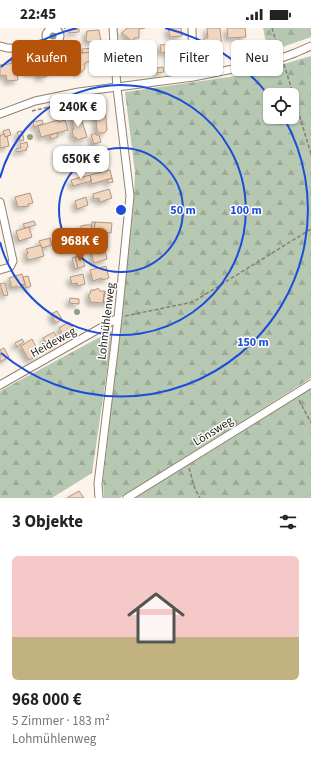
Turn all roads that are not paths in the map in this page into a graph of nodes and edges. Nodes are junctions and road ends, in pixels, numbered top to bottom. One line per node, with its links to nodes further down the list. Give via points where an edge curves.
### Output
1 (113, 28): 10 (street, Lohmühlenweg)
2 (192, 28): 9 (street)
3 (62, 30): 4 (street, via 54,28 48,31 45,37); 5 (street)
4 (47, 40)
5 (59, 40)
6 (0, 46): 8 (street)
7 (311, 46): 9 (street, bridge, via 273,61)
8 (12, 48)
9 (193, 77): 10 (street)
10 (117, 88): 11 (street, via 79,92 35,102); 14 (street, Lohmühlenweg, via 130,196)
11 (0, 114)
12 (0, 202): 13 (street, via 13,261 10,267)
13 (0, 270)
14 (118, 318): 16 (street, Heideweg); 17 (street, Lohmühlenweg, via 98,484)
15 (311, 384): 18 (street, Lönsweg)
16 (0, 385)
17 (99, 498)
18 (127, 498)

